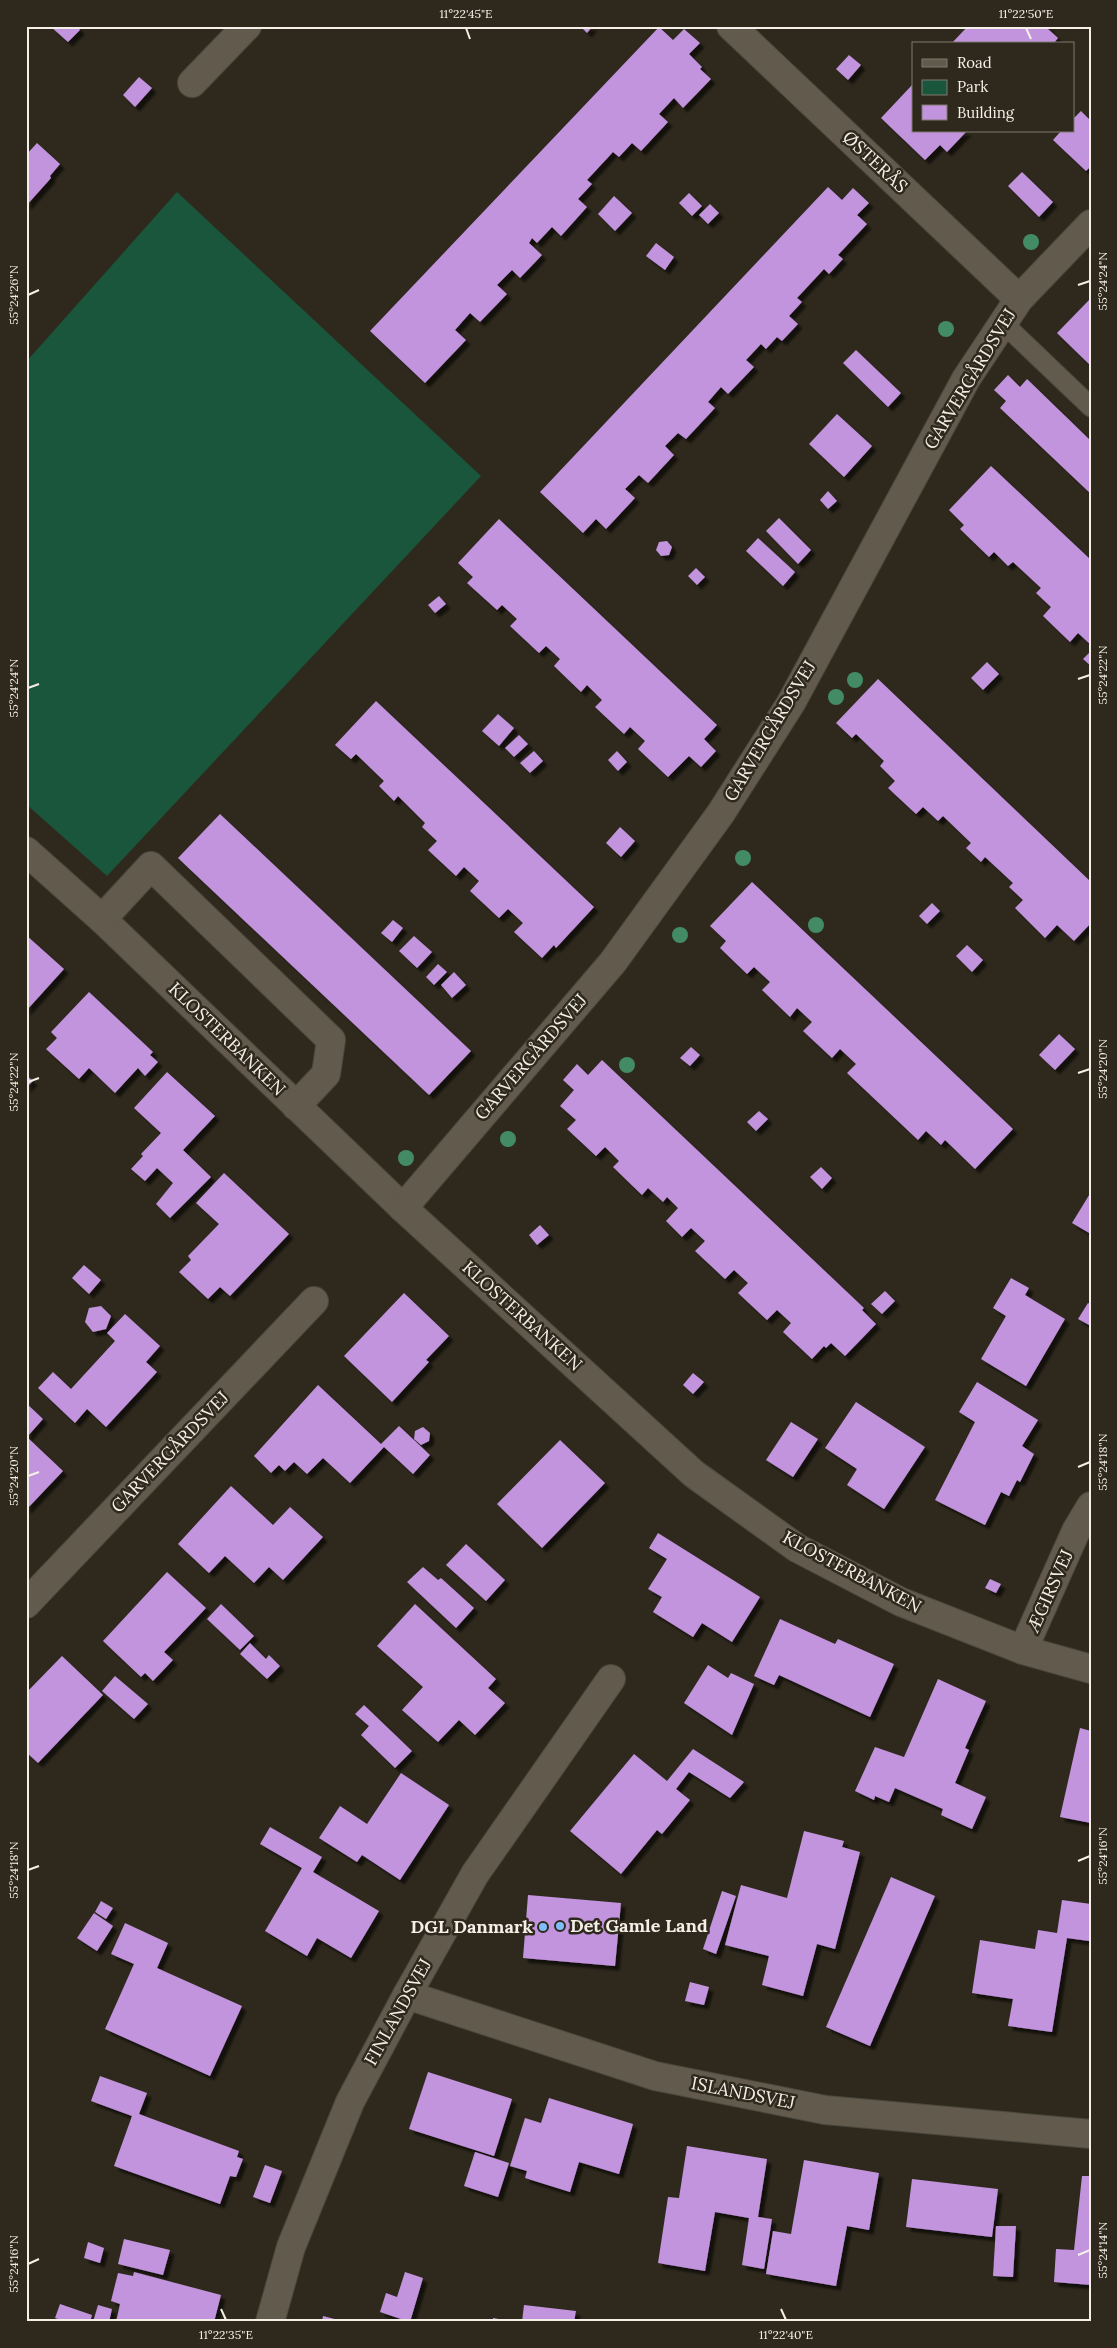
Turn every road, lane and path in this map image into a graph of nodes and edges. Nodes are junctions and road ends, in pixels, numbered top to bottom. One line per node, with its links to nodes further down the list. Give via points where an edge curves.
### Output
1 (247, 26): 3 (street)
2 (731, 26): 5 (street, ØSTERÅS)
3 (192, 83)
4 (1091, 224): 5 (street, GARVERGÅRDSVEJ)
5 (1019, 299): 6 (street, GARVERGÅRDSVEJ)
6 (1003, 323): 7 (lane); 11 (street, GARVERGÅRDSVEJ, via 966,379 791,703 721,813 613,962)
7 (1091, 407)
8 (26, 851): 9 (street, KLOSTERBANKEN)
9 (102, 918): 10 (street, KLOSTERBANKEN); 10 (street, via 151,866 331,1040 326,1074)
10 (296, 1106): 11 (street, KLOSTERBANKEN)
11 (403, 1208): 15 (street, KLOSTERBANKEN, via 694,1474 797,1548 901,1602)
12 (314, 1300): 14 (street, GARVERGÅRDSVEJ)
13 (1091, 1506): 15 (street, ÆGIRSVEJ, via 1076,1530)
14 (26, 1604)
15 (1024, 1650): 16 (street, KLOSTERBANKEN)
16 (1091, 1669)
17 (611, 1679): 18 (street, FINLANDSVEJ, via 475,1874)
18 (407, 1994): 19 (street, ISLANDSVEJ, via 655,2076 825,2110); 20 (street, FINLANDSVEJ, via 350,2102 291,2247)
19 (1091, 2134)
20 (270, 2322)

